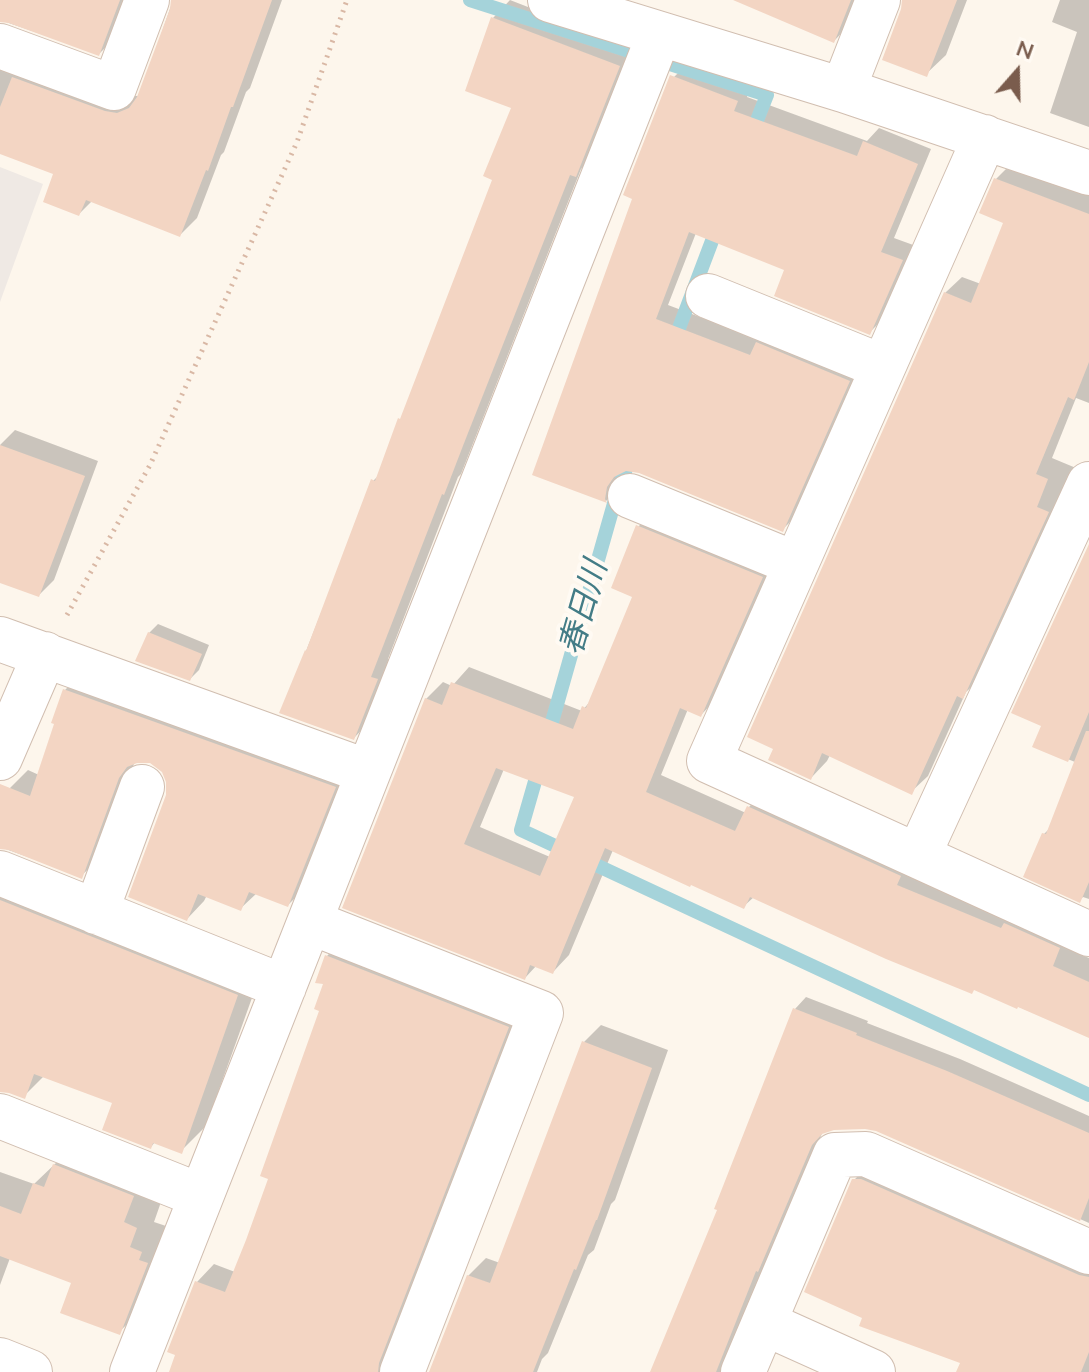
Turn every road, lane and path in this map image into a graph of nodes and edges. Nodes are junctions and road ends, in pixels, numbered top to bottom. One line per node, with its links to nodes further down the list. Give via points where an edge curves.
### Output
1 (147, 0): 6 (street, via 114,88)
2 (347, 0): 16 (path, via 297,142 150,465)
3 (550, 0): 5 (street)
4 (878, 0): 7 (street)
5 (642, 35): 7 (street); 18 (street)
6 (0, 46)
7 (843, 90): 8 (street)
8 (985, 137): 9 (street); 11 (street)
9 (1089, 173)
10 (708, 296): 11 (street)
11 (883, 367): 14 (street)
12 (1089, 484): 20 (street)
13 (630, 496): 14 (street)
14 (796, 564): 20 (street, via 709,761)
15 (0, 639): 16 (street)
16 (45, 654): 17 (street); 18 (street)
17 (0, 758)
18 (368, 772): 23 (street)
19 (142, 787): 22 (street)
20 (918, 856): 24 (street)
21 (0, 873): 22 (street)
22 (96, 912): 25 (street)
23 (310, 922): 25 (street); 33 (street, via 541,1013)
24 (1089, 934)
25 (284, 987): 27 (street)
26 (0, 1116): 27 (street)
27 (201, 1196): 32 (street)
28 (1089, 1252): 29 (street, via 866,1154 835,1155)
29 (764, 1323): 34 (street); 35 (street)
30 (0, 1360): 31 (street)
31 (30, 1372)
32 (132, 1372)
33 (402, 1372)
34 (743, 1372)
35 (873, 1372)

